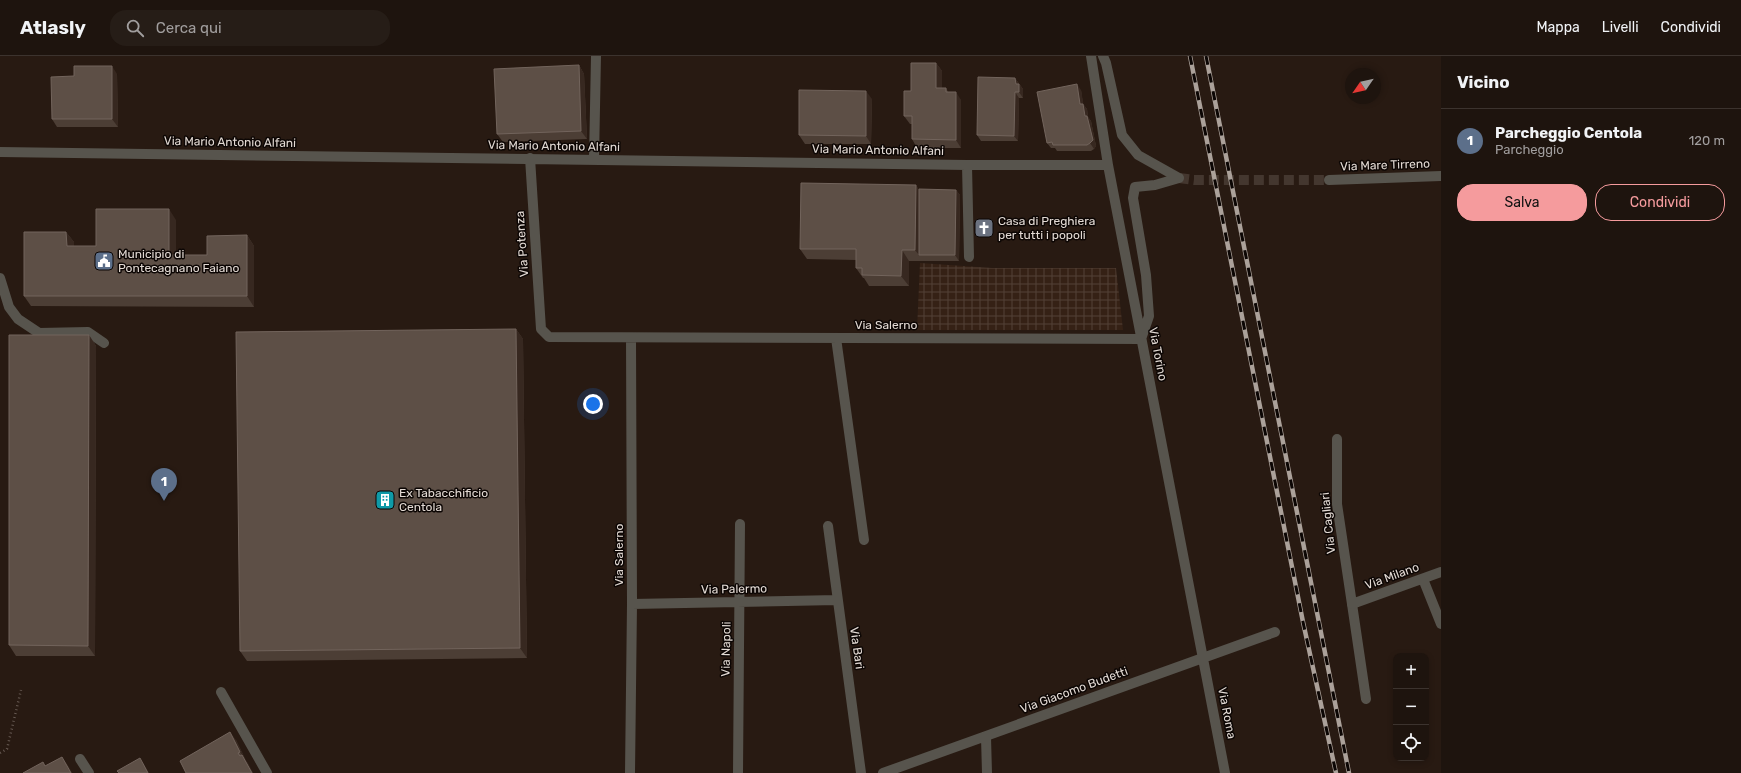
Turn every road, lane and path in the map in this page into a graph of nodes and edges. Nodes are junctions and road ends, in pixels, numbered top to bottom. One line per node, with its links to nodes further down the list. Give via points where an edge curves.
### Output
1 (596, 56): 6 (street)
2 (1091, 56): 8 (street, Via Torino)
3 (1103, 56): 16 (street, via 1122,135 1138,155 1179,178 1155,185 1135,187 1133,198 1146,275 1149,316)
4 (0, 152): 5 (street, Via Mario Antonio Alfani)
5 (530, 158): 6 (street, Via Mario Antonio Alfani); 13 (street, Via Potenza)
6 (594, 159): 7 (street, Via Mario Antonio Alfani)
7 (967, 165): 8 (street, Via Mario Antonio Alfani); 11 (street)
8 (1108, 165): 16 (street, Via Torino)
9 (1441, 176): 10 (street, Via Mare Tirreno)
10 (1330, 180)
11 (969, 257)
12 (0, 278): 17 (street, via 9,307 18,319 39,333 88,332)
13 (541, 329): 14 (street, Via Salerno, via 549,337)
14 (631, 338): 15 (street, Via Salerno); 26 (street, Via Salerno)
15 (836, 338): 16 (street, Via Salerno); 21 (street)
16 (1141, 339): 30 (street, Via Torino)
17 (104, 343)
18 (1337, 439): 27 (street, Via Cagliari, via 1337,504)
19 (740, 524): 25 (street, Via Napoli)
20 (828, 526): 24 (street, Via Bari)
21 (864, 540)
22 (1441, 572): 23 (street, Via Milano)
23 (1423, 579): 27 (street, Via Milano); 28 (street)
24 (837, 600): 25 (street, Via Palermo); 41 (street, Via Bari)
25 (739, 602): 26 (street, Via Palermo); 40 (street, Via Napoli)
26 (632, 604): 39 (street, Via Salerno)
27 (1352, 604): 33 (street, Via Cagliari)
28 (1441, 624)
29 (1275, 632): 30 (street, Via Giacomo Budetti)
30 (1204, 657): 34 (street, Via Giacomo Budetti); 44 (street, Via Roma)
31 (21, 690): 35 (path, via 7,749)
32 (221, 692): 38 (street)
33 (1366, 699)
34 (986, 737): 42 (street, Via Giacomo Budetti); 43 (street)
35 (0, 753)
36 (80, 758): 37 (street)
37 (89, 773)
38 (266, 773)
39 (630, 773)
40 (738, 773)
41 (861, 773)
42 (883, 773)
43 (987, 773)
44 (1226, 773)

